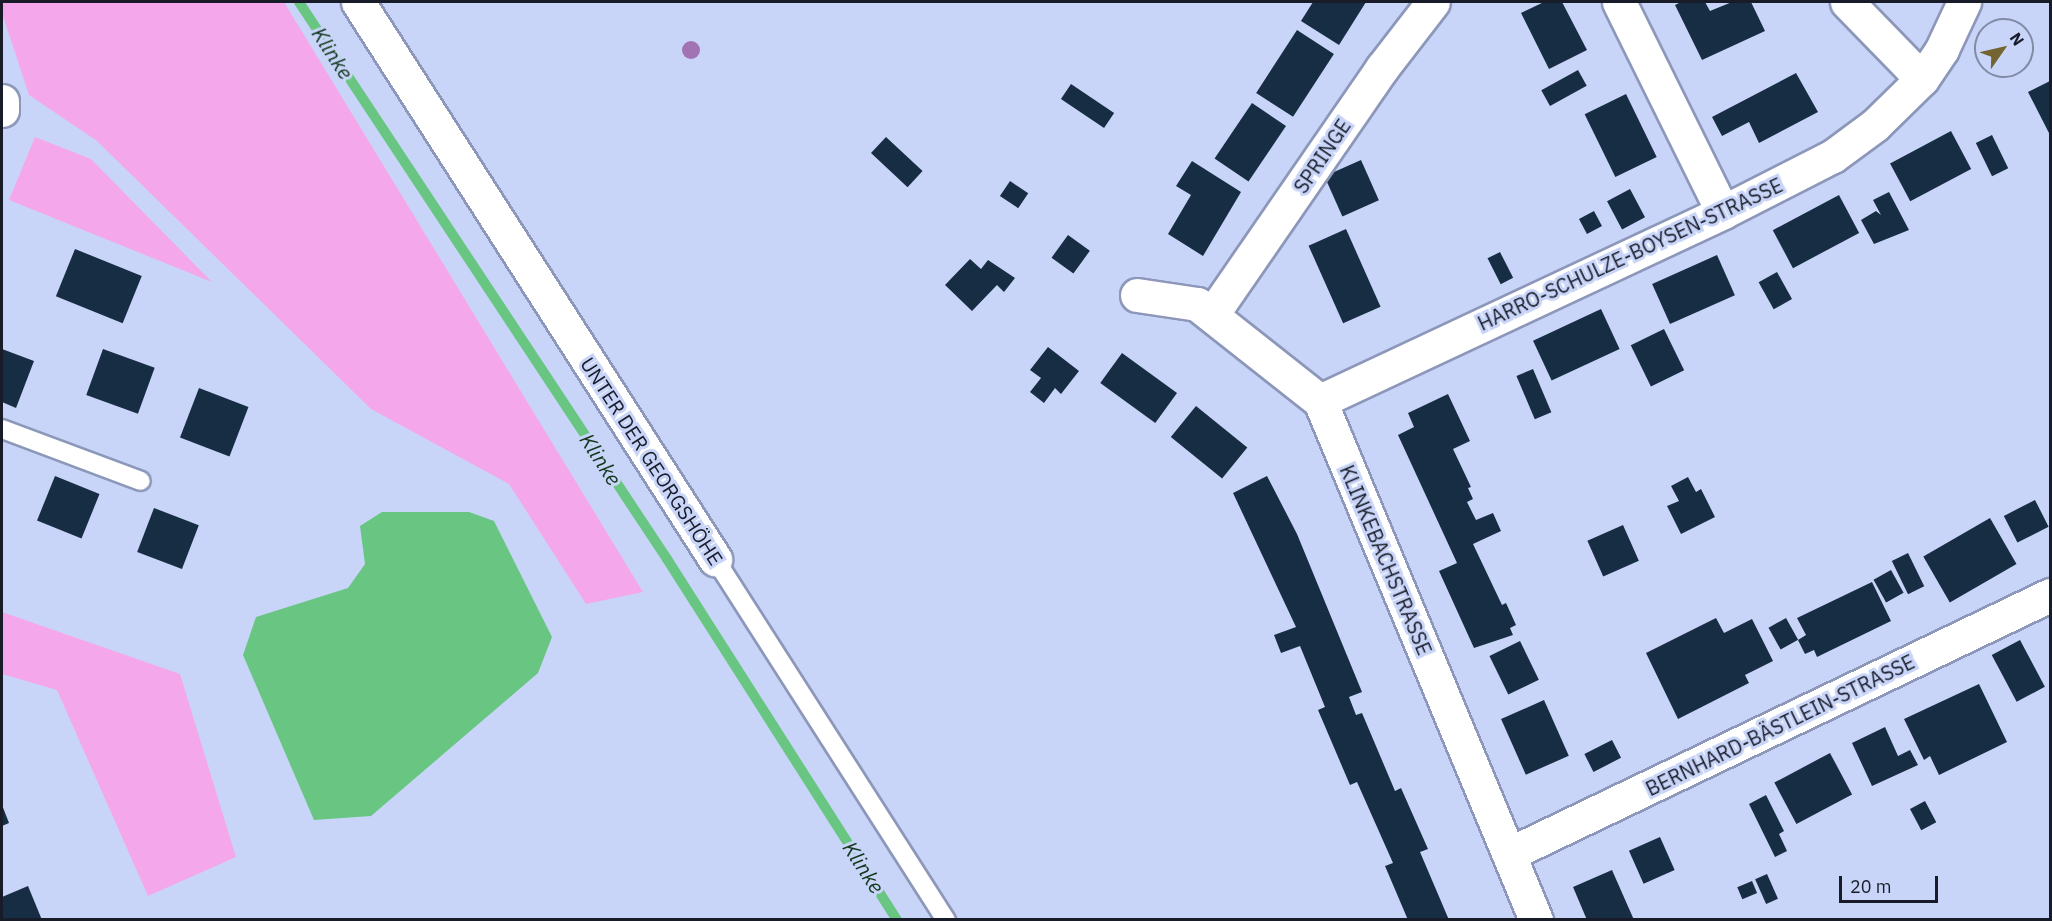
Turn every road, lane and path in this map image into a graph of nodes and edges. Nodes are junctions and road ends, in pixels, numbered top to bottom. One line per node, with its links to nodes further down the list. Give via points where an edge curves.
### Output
1 (358, 2): 15 (street, UNTER DER GEORGSHÖHE)
2 (1434, 2): 11 (street, SPRINGE, via 1382,68)
3 (1620, 2): 9 (street)
4 (1847, 2): 6 (street)
5 (1964, 2): 6 (street, HARRO-SCHULZE-BOYSEN-STRASSE, via 1942,49)
6 (1922, 79): 9 (street, HARRO-SCHULZE-BOYSEN-STRASSE, via 1901,103 1840,151)
7 (2, 101): 8 (street)
8 (2, 111)
9 (1723, 212): 12 (street, HARRO-SCHULZE-BOYSEN-STRASSE)
10 (1137, 295): 11 (street, KLINKEBACHSTRASSE, via 1179,298)
11 (1212, 313): 12 (street, KLINKEBACHSTRASSE)
12 (1320, 401): 17 (street, KLINKEBACHSTRASSE)
13 (2, 429): 14 (lane)
14 (141, 482)
15 (715, 560): 18 (lane, UNTER DER GEORGSHÖHE)
16 (2050, 595): 17 (street, BERNHARD-BÄSTLEIN-STRASSE)
17 (1509, 854): 19 (street, KLINKEBACHSTRASSE)
18 (946, 920)
19 (1536, 920)

